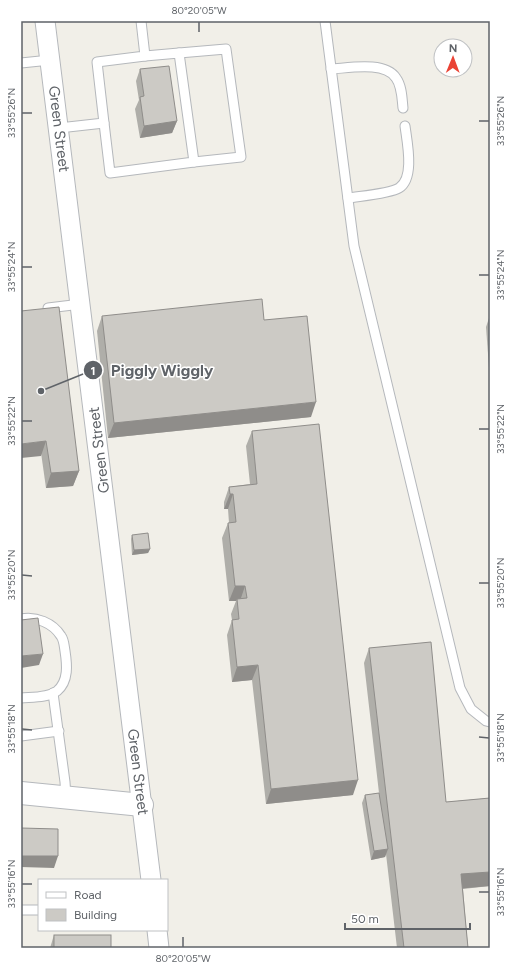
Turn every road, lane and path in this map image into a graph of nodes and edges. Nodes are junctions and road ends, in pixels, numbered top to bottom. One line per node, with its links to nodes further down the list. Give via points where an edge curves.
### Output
1 (46, 21): 6 (street, Green Street)
2 (141, 21): 5 (lane)
3 (325, 21): 8 (lane)
4 (179, 53): 5 (lane); 13 (lane); 13 (lane, via 226,49 240,150 241,158)
5 (145, 56): 10 (lane, via 97,62)
6 (50, 60): 7 (lane); 12 (street, Green Street)
7 (21, 63)
8 (331, 69): 9 (lane, via 368,66 390,71 397,79 401,90); 14 (lane)
9 (403, 108)
10 (104, 123): 12 (lane); 13 (lane, via 110,173)
11 (405, 126): 14 (lane, via 410,157 407,178 400,187 388,192)
12 (59, 128): 15 (street, Green Street)
13 (194, 162)
14 (348, 198): 20 (lane, via 354,246 460,688 471,709)
15 (81, 304): 16 (lane); 25 (street, Green Street)
16 (37, 309)
17 (21, 619): 18 (lane, via 48,623 64,641 64,680 61,687)
18 (53, 693): 19 (lane); 21 (lane)
19 (21, 698)
20 (490, 722)
21 (59, 731): 22 (lane); 24 (lane)
22 (21, 736)
23 (21, 793): 24 (street)
24 (66, 798): 25 (street)
25 (142, 805): 26 (street, Green Street)
26 (151, 879)
27 (21, 910): 28 (lane)
28 (38, 910)
29 (157, 931): 30 (street)
30 (159, 948)

